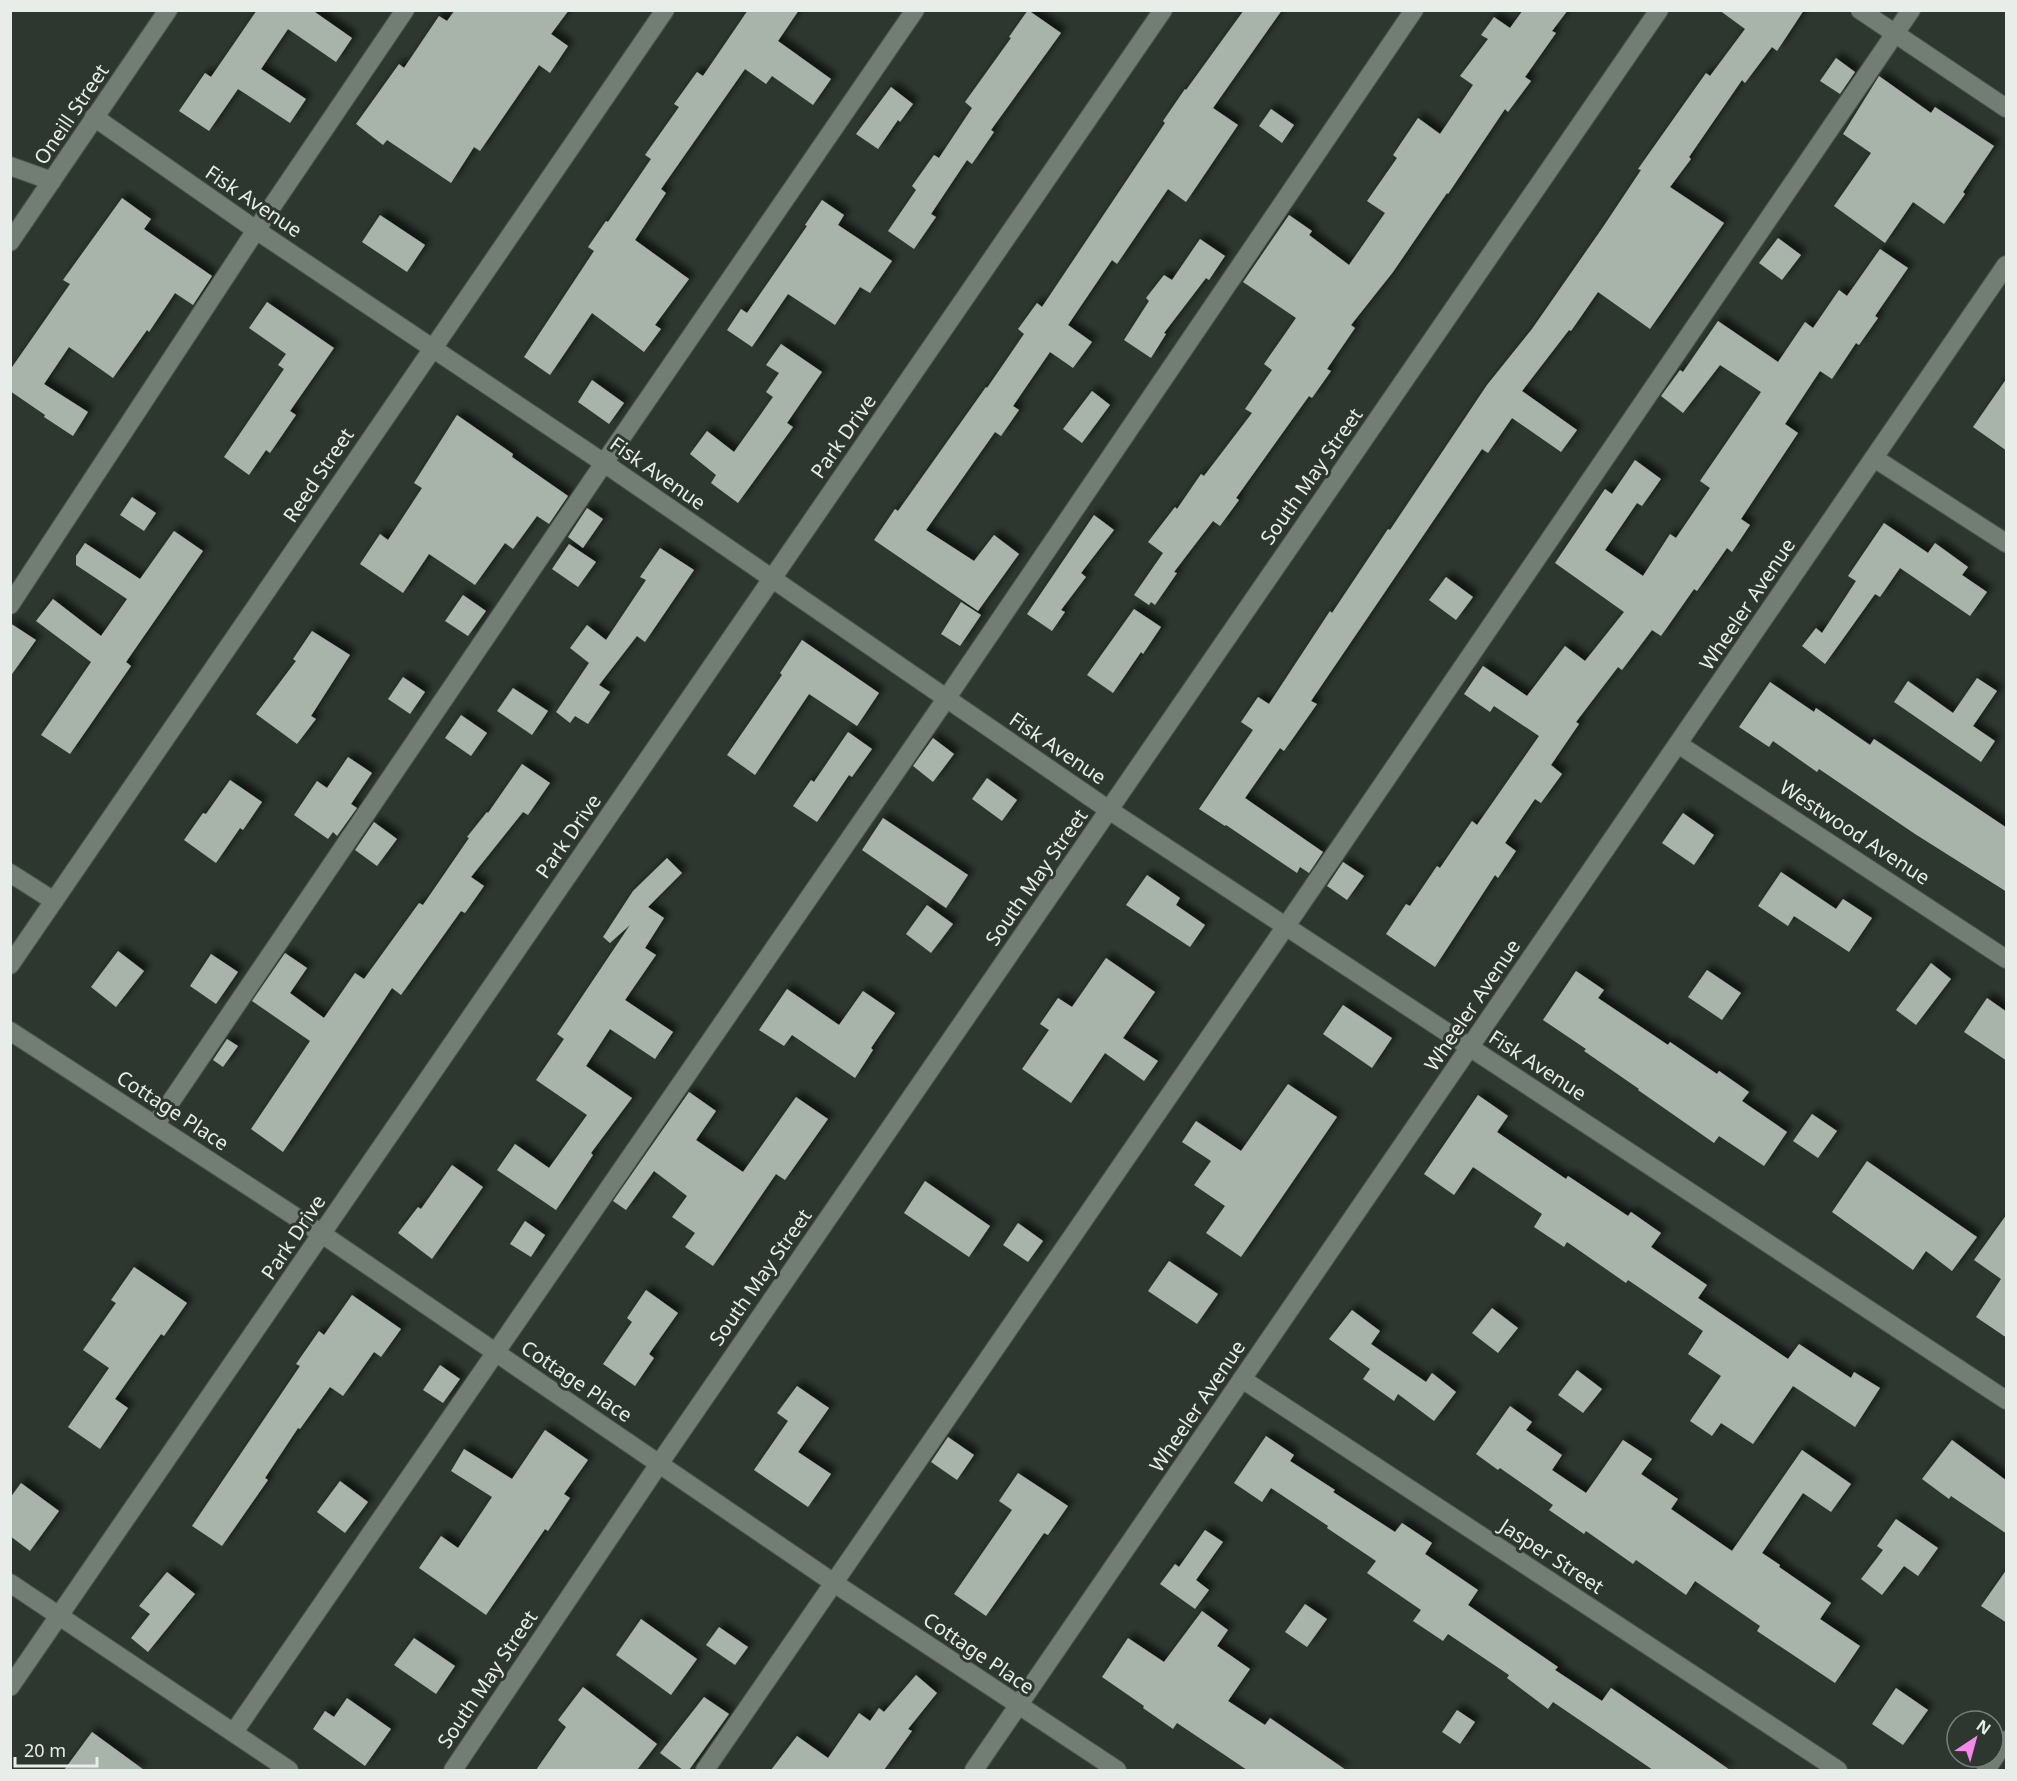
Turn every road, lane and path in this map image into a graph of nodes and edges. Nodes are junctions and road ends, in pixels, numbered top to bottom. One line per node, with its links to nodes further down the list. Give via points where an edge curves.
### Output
1 (168, 10): 12 (street, Oneill Street)
2 (405, 10): 15 (street)
3 (665, 10): 18 (street, Reed Street)
4 (915, 10): 20 (street)
5 (1163, 10): 22 (street, Park Drive)
6 (1414, 10): 24 (street)
7 (1659, 10): 26 (street, South May Street)
8 (1860, 10): 10 (street)
9 (1911, 10): 10 (street)
10 (1895, 34): 11 (street); 29 (street)
11 (2007, 108)
12 (94, 117): 14 (street, Oneill Street); 15 (street, Fisk Avenue)
13 (10, 166): 14 (street)
14 (52, 181): 16 (street, Oneill Street)
15 (256, 230): 18 (street, Fisk Avenue); 23 (street)
16 (10, 242)
17 (2007, 265): 19 (street, Wheeler Avenue)
18 (432, 348): 20 (street, Fisk Avenue); 28 (street, Reed Street)
19 (1874, 458): 21 (street); 25 (street, Wheeler Avenue)
20 (604, 463): 22 (street, Fisk Avenue); 34 (street)
21 (2007, 543)
22 (772, 579): 24 (street, Fisk Avenue); 35 (street, Park Drive)
23 (10, 605)
24 (946, 699): 26 (street, Fisk Avenue); 36 (street)
25 (1678, 744): 30 (street, Westwood Avenue); 33 (street, Wheeler Avenue)
26 (1109, 810): 29 (street, Fisk Avenue); 39 (street, South May Street)
27 (10, 873): 28 (street)
28 (54, 901): 31 (street, Reed Street)
29 (1286, 926): 33 (street, Fisk Avenue); 41 (street)
30 (2007, 959)
31 (10, 965)
32 (10, 1031): 34 (street, Cottage Place)
33 (1470, 1047): 37 (street, Wheeler Avenue); 38 (street, Fisk Avenue)
34 (154, 1125): 35 (street, Cottage Place)
35 (322, 1234): 36 (street, Cottage Place); 42 (street, Park Drive)
36 (496, 1353): 39 (street, Cottage Place); 45 (street)
37 (1242, 1379): 44 (street, Wheeler Avenue); 52 (street, Jasper Street)
38 (2007, 1400)
39 (659, 1464): 41 (street, Cottage Place); 48 (street, South May Street)
40 (10, 1583): 42 (street)
41 (834, 1583): 44 (street, Cottage Place); 49 (street)
42 (60, 1615): 43 (street, Park Drive); 45 (street)
43 (10, 1687)
44 (1018, 1707): 50 (street, Wheeler Avenue); 51 (street, Cottage Place)
45 (234, 1732): 47 (street)
46 (2007, 1740): 53 (street)
47 (289, 1770)
48 (453, 1770)
49 (705, 1770)
50 (974, 1770)
51 (1117, 1770)
52 (1838, 1770)
53 (1986, 1770)

